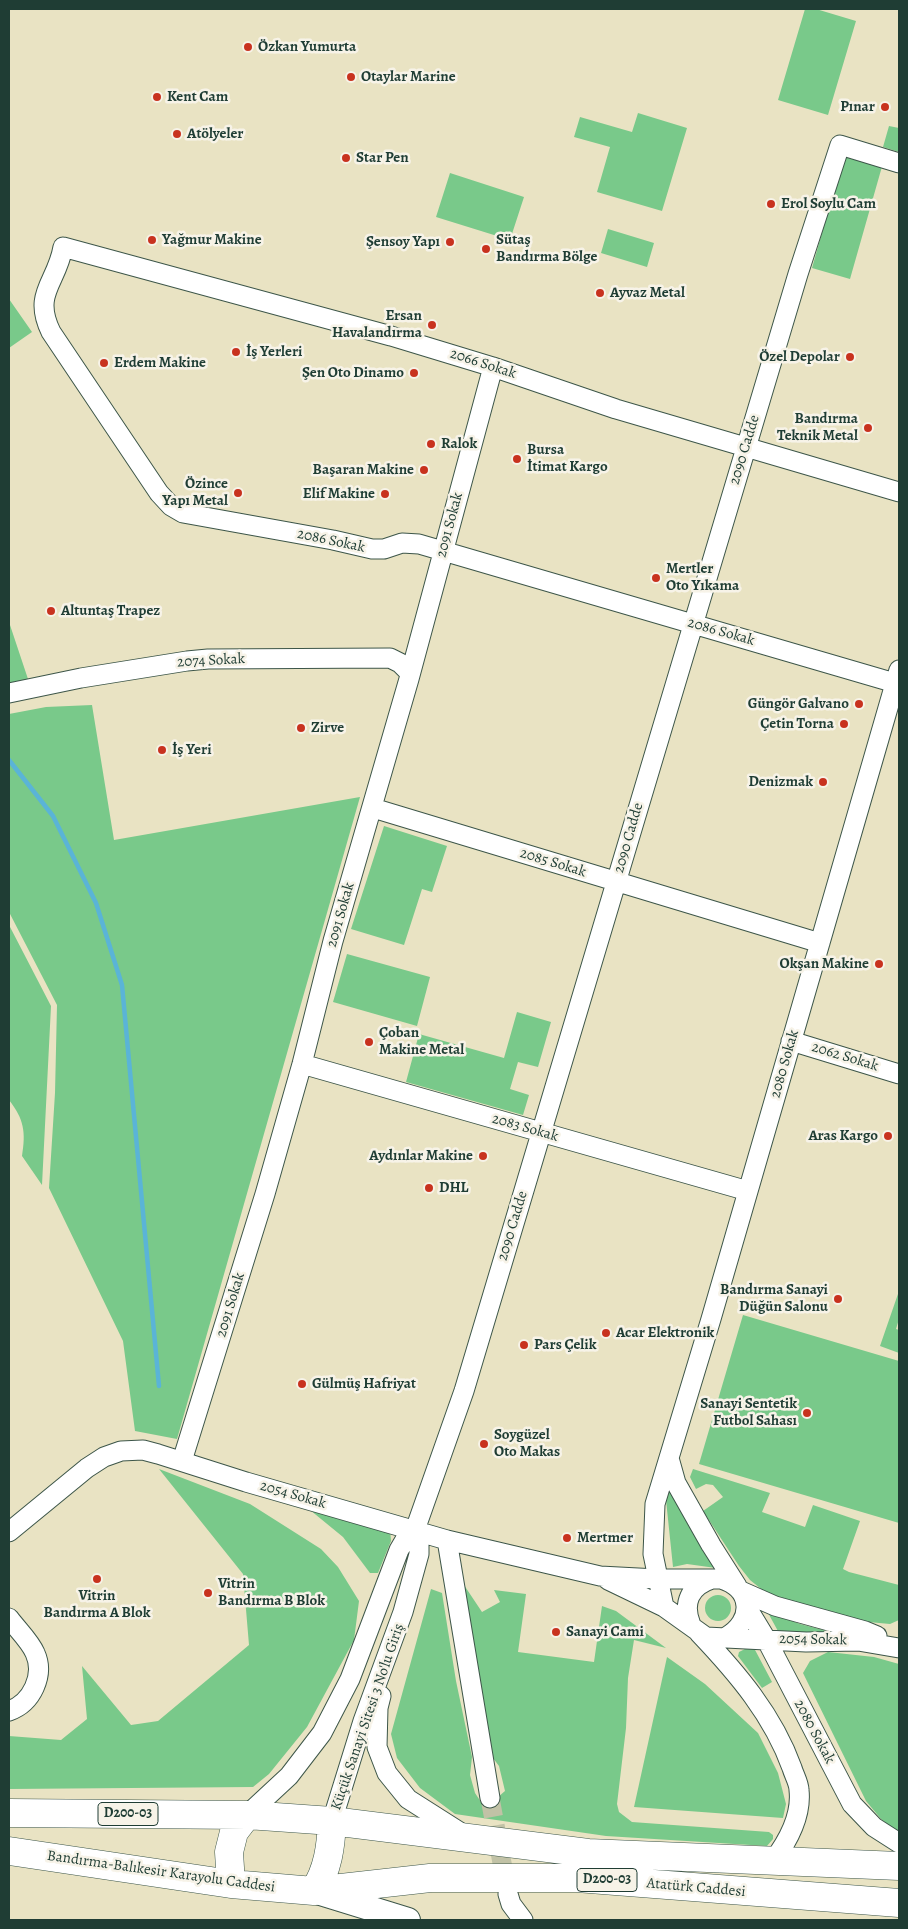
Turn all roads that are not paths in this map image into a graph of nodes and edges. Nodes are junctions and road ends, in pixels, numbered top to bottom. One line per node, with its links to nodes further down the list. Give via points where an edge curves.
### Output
1 (899, 163): 4 (street, 2090 Cadde, via 840,145)
2 (63, 247): 3 (street, 2066 Sokak); 6 (street, 2086 Sokak, via 45,295 46,322 171,506 190,515 372,549 410,543)
3 (493, 367): 4 (street, 2066 Sokak, via 616,409); 6 (street, 2091 Sokak)
4 (746, 447): 5 (street, 2066 Sokak); 7 (street, 2090 Cadde)
5 (899, 492)
6 (443, 552): 7 (street, 2086 Sokak); 8 (street, 2091 Sokak)
7 (693, 624): 9 (street, 2086 Sokak); 12 (street, 2090 Cadde)
8 (410, 673): 10 (street, 2074 Sokak, via 390,658 187,660); 11 (street, 2091 Sokak)
9 (897, 676): 13 (street, 2080 Sokak)
10 (9, 693)
11 (373, 808): 12 (street, 2085 Sokak); 15 (street, 2091 Sokak, via 333,941)
12 (616, 882): 13 (street, 2085 Sokak); 17 (street, 2090 Cadde)
13 (820, 943): 14 (street, 2080 Sokak)
14 (791, 1041): 16 (street, 2062 Sokak); 18 (street, 2080 Sokak)
15 (302, 1064): 17 (street, 2083 Sokak); 20 (street, 2091 Sokak)
16 (899, 1074)
17 (541, 1132): 18 (street, 2083 Sokak); 21 (street, 2090 Cadde, via 464,1391)
18 (748, 1191): 19 (street, 2080 Sokak)
19 (669, 1458): 25 (street, 2080 Sokak, via 655,1504 653,1554); 27 (street, 2080 Sokak, via 676,1483)
20 (182, 1461): 21 (street, 2054 Sokak); 22 (street, 2054 Sokak, via 143,1450 121,1451 104,1457 86,1468)
21 (415, 1530): 23 (street, 2054 Sokak); 29 (street, 2090 Cadde, via 399,1550); 30 (street, 2090 Cadde, via 419,1554)
22 (9, 1532)
23 (446, 1540): 24 (street, 2054 Sokak); 40 (street)
24 (600, 1576): 25 (street, 2054 Sokak); 28 (street, 2054 Sokak)
25 (657, 1579): 26 (street, 2054 Sokak); 28 (street, 2080 Sokak)
26 (712, 1579): 27 (street, 2054 Sokak, via 730,1582); 32 (street, via 702,1582 689,1596 687,1616)
27 (742, 1595): 33 (street, via 745,1616 735,1632); 34 (street, 2080 Sokak); 36 (street, 2054 Sokak, via 864,1631)
28 (664, 1607): 32 (street, 2054 Sokak)
29 (378, 1608): 30 (street, via 390,1616); 42 (street, Küçük Sanayi Sitesi 3 No'lu Giriş, via 350,1679 322,1733 289,1776)
30 (403, 1612): 37 (street, Küçük Sanayi Sitesi 3 No'lu Giriş)
31 (9, 1618): 39 (street, via 35,1652 38,1662 35,1688 26,1701)
32 (694, 1628): 33 (street, 2054 Sokak, via 706,1637); 47 (street, via 757,1699 787,1755 799,1790 797,1816 787,1843)
33 (726, 1637): 34 (street, 2054 Sokak)
34 (766, 1639): 35 (street, 2054 Sokak); 38 (street, 2080 Sokak)
35 (806, 1642): 36 (street, 2054 Sokak, via 858,1641); 38 (street, via 792,1651)
36 (899, 1646)
37 (391, 1650): 43 (street, Küçük Sanayi Sitesi 3 No'lu Giriş, via 363,1721); 44 (street, via 378,1708 377,1747 387,1773 408,1799)
38 (785, 1676): 45 (street, 2080 Sokak, via 852,1804 874,1828)
39 (9, 1711)
40 (490, 1798)
41 (9, 1813): 42 (highway, D200-03)
42 (247, 1815): 43 (highway, D200-03); 49 (highway, via 234,1832 229,1852)
43 (332, 1821): 44 (highway, Atatürk Caddesi / D200-03); 50 (highway, via 328,1862)
44 (468, 1838): 47 (highway, Atatürk Caddesi / D200-03, via 588,1852)
45 (899, 1843)
46 (9, 1851): 49 (highway, Bandırma-Balıkesir Karayolu Caddesi / D200-03)
47 (773, 1860): 48 (highway, Atatürk Caddesi / D200-03)
48 (899, 1866)
49 (231, 1884): 50 (highway, Bandırma-Balıkesir Karayolu Caddesi / D200-03)
50 (314, 1891): 52 (highway, Atatürk Caddesi / D200-03, via 430,1878 577,1878); 53 (main road)
51 (508, 1894): 54 (street)
52 (899, 1903)
53 (408, 1920)
54 (523, 1920)

